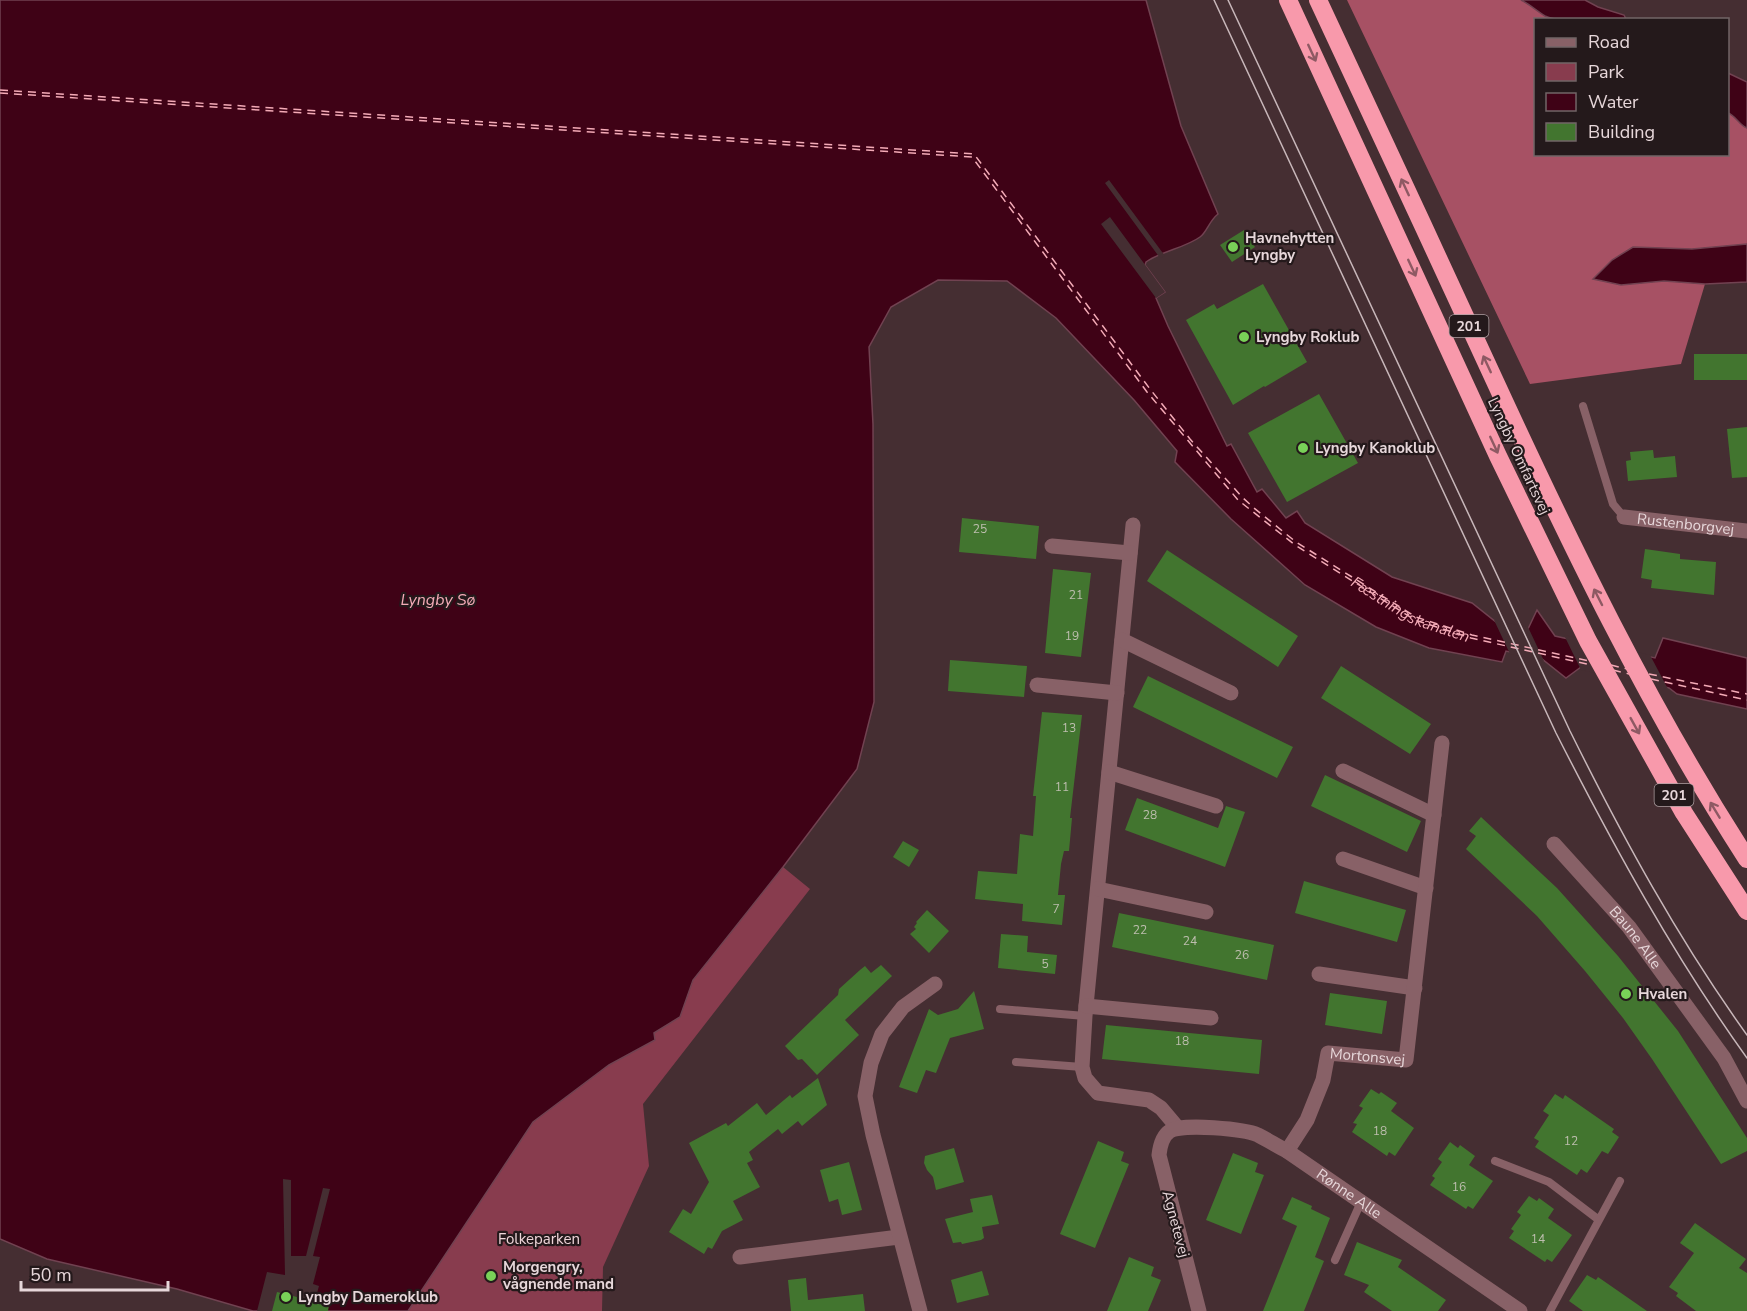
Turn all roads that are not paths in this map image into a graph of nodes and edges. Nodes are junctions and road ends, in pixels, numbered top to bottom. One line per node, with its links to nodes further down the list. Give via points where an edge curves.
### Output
1 (1288, 0): 23 (highway, Lyngby Omfartsvej / 201, one-way to 23, via 1498,456 1588,641 1684,813)
2 (1318, 0): 20 (highway, Lyngby Omfartsvej / 201, one-way to 2, via 1643,684 1564,529)
3 (1583, 406): 4 (lane, via 1613,504)
4 (1624, 517): 6 (street, Rustenborgvej)
5 (1133, 525): 8 (street)
6 (1747, 531)
7 (1052, 546): 8 (street)
8 (1131, 553): 9 (street)
9 (1122, 640): 11 (street); 12 (street)
10 (1037, 685): 11 (street)
11 (1117, 693): 15 (street)
12 (1232, 693)
13 (1442, 743): 17 (street, Mortonsvej)
14 (1343, 771): 17 (street)
15 (1109, 772): 16 (street); 22 (street)
16 (1216, 806)
17 (1434, 814): 21 (street, Mortonsvej)
18 (1554, 844): 33 (street, Baune Alle, via 1629,927 1724,1058)
19 (1343, 859): 21 (street)
20 (1747, 859)
21 (1426, 888): 27 (street, Mortonsvej)
22 (1098, 889): 24 (street); 29 (street)
23 (1747, 911)
24 (1206, 912)
25 (1319, 974): 27 (street)
26 (935, 984): 40 (street, via 903,1007 882,1034 865,1096)
27 (1414, 988): 35 (street, Mortonsvej, via 1406,1060 1328,1053 1323,1080 1307,1120)
28 (1000, 1009): 29 (lane)
29 (1086, 1011): 30 (street); 32 (street)
30 (1211, 1018)
31 (1016, 1062): 32 (lane)
32 (1082, 1067): 34 (street, via 1085,1078 1098,1093 1149,1100)
33 (1747, 1101)
34 (1177, 1127): 35 (street, Rønne Alle, via 1241,1130); 44 (street, Agnetevej, via 1164,1137 1158,1155)
35 (1287, 1151): 38 (street, Rønne Alle)
36 (1495, 1161): 39 (lane, via 1549,1182)
37 (1620, 1181): 39 (lane)
38 (1361, 1202): 42 (lane); 45 (street, Rønne Alle)
39 (1599, 1220): 46 (lane)
40 (899, 1237): 41 (street); 43 (street)
41 (740, 1257)
42 (1335, 1260)
43 (920, 1311)
44 (1199, 1311)
45 (1520, 1311)
46 (1550, 1311)

